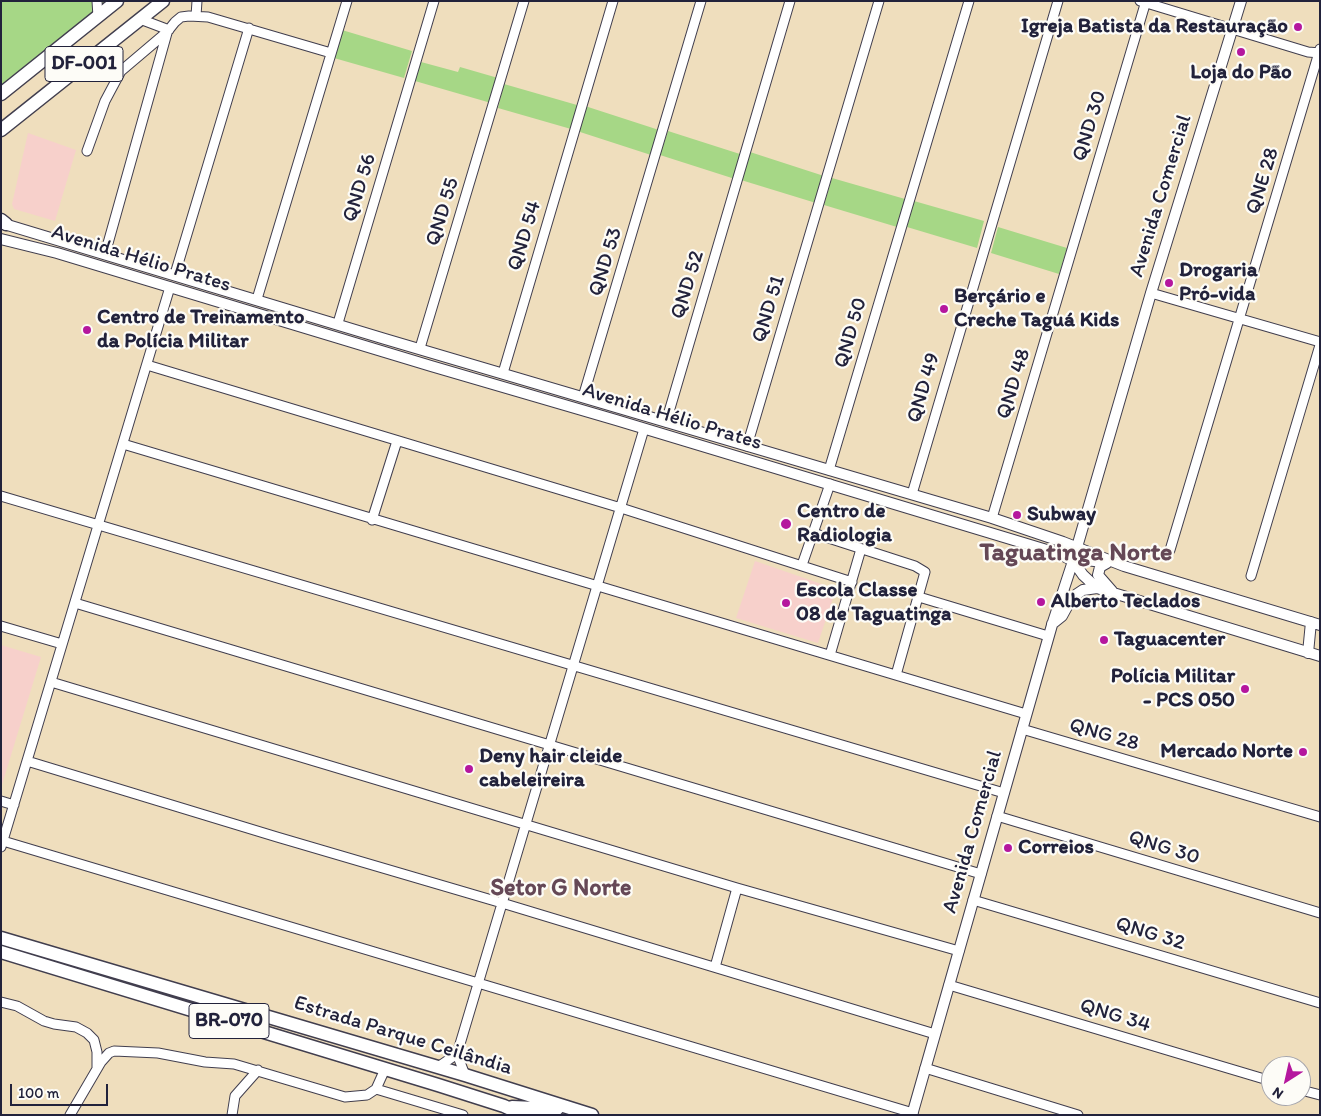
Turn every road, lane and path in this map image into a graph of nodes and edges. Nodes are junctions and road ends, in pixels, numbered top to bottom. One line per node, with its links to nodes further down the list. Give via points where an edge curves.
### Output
1 (97, 1): 17 (street)
2 (117, 1): 17 (highway, DF-001)
3 (163, 1): 18 (highway, DF-001)
4 (197, 1): 16 (street)
5 (347, 1): 22 (street)
6 (434, 1): 36 (street, QND 56)
7 (524, 1): 40 (street, QND 55)
8 (613, 1): 42 (street, QND 54)
9 (701, 1): 43 (street, QND 53)
10 (790, 1): 45 (street, QND 52)
11 (880, 1): 49 (street, QND 51)
12 (969, 1): 50 (street, QND 50)
13 (1058, 1): 53 (street, QND 49)
14 (1241, 1): 20 (main road, Avenida Comercial)
15 (1144, 2): 20 (street); 30 (street, QND 30)
16 (196, 16): 19 (street); 21 (street, via 181,17)
17 (98, 17): 24 (highway, DF-001)
18 (140, 19): 21 (street); 25 (highway, DF-001)
19 (249, 28): 22 (street); 31 (street)
20 (1233, 29): 23 (street); 33 (main road, Avenida Comercial)
21 (168, 31): 26 (street, via 124,67 105,101); 29 (street)
22 (331, 53): 34 (street)
23 (1319, 54): 35 (street, QNE 28)
24 (1, 94)
25 (3, 128)
26 (87, 151)
27 (3, 222): 29 (main road, Avenida Hélio Prates)
28 (1, 239): 32 (main road, Avenida Hélio Prates)
29 (105, 254): 31 (main road, Avenida Hélio Prates)
30 (1068, 260): 56 (street, QND 48)
31 (175, 274): 34 (main road, Avenida Hélio Prates)
32 (170, 287): 37 (main road, Avenida Hélio Prates); 41 (street)
33 (1151, 293): 35 (street); 60 (main road, Avenida Comercial)
34 (257, 299): 36 (main road, Avenida Hélio Prates)
35 (1240, 319): 39 (street); 62 (street, QNE 28)
36 (338, 324): 38 (main road, Avenida Hélio Prates)
37 (328, 335): 38 (main road, via 345,334 376,342); 44 (main road, Avenida Hélio Prates)
38 (385, 339): 40 (main road, Avenida Hélio Prates)
39 (1320, 343): 67 (street)
40 (420, 348): 42 (main road, Avenida Hélio Prates)
41 (146, 365): 47 (street); 48 (street)
42 (503, 373): 43 (main road, Avenida Hélio Prates)
43 (583, 397): 45 (main road, Avenida Hélio Prates)
44 (616, 420): 45 (main road, via 621,417 658,427); 46 (main road, Avenida Hélio Prates)
45 (666, 422): 49 (main road, Avenida Hélio Prates)
46 (644, 429): 52 (main road, Avenida Hélio Prates); 55 (street)
47 (397, 441): 55 (street); 57 (street)
48 (123, 444): 57 (street); 58 (street)
49 (747, 446): 50 (main road, Avenida Hélio Prates)
50 (829, 470): 51 (main road, Avenida Hélio Prates)
51 (871, 482): 52 (main road, via 872,488 868,491 847,484); 53 (main road, Avenida Hélio Prates)
52 (830, 484): 59 (street); 63 (main road, Avenida Hélio Prates, via 1060,554)
53 (912, 494): 56 (main road, Avenida Hélio Prates)
54 (1, 496): 58 (street)
55 (621, 508): 65 (street); 69 (street)
56 (992, 518): 60 (main road, Avenida Hélio Prates)
57 (372, 520): 69 (street)
58 (99, 524): 73 (street); 82 (street)
59 (813, 532): 61 (street); 65 (street)
60 (1077, 547): 66 (main road, Avenida Hélio Prates)
61 (861, 549): 68 (street); 72 (street, via 924,570)
62 (1170, 550)
63 (1073, 561): 64 (main road); 70 (main road, Avenida Hélio Prates, via 1083,576); 75 (main road, Avenida Comercial)
64 (1107, 563): 66 (main road); 71 (main road, via 1100,568 1098,575)
65 (802, 565): 68 (street)
66 (1124, 566): 74 (main road, Avenida Hélio Prates)
67 (1251, 576)
68 (852, 582): 80 (street)
69 (597, 586): 80 (street); 82 (street)
70 (1098, 588): 71 (main road, Avenida Hélio Prates); 75 (main road, via 1077,594)
71 (1114, 593): 79 (main road, Avenida Hélio Prates)
72 (919, 598): 77 (street); 83 (street)
73 (75, 603): 78 (street); 87 (street)
74 (1315, 624): 79 (main road)
75 (1052, 625): 77 (main road, Avenida Comercial)
76 (1, 626): 78 (street)
77 (1048, 636): 85 (main road, Avenida Comercial)
78 (62, 644): 84 (street)
79 (1308, 652): 81 (main road, Avenida Hélio Prates)
80 (830, 656): 83 (street)
81 (1320, 656)
82 (574, 665): 87 (street); 89 (street)
83 (896, 675): 85 (street)
84 (51, 682): 88 (street); 94 (street)
85 (1026, 714): 86 (main road, Avenida Comercial)
86 (1022, 729): 89 (main road, Avenida Comercial); 93 (street, QNG 28)
87 (550, 745): 94 (street); 96 (street)
88 (27, 761): 91 (street); 99 (street)
89 (1004, 793): 92 (main road, Avenida Comercial)
90 (1, 801): 91 (street)
91 (14, 805): 95 (street)
92 (997, 816): 96 (main road, Avenida Comercial); 100 (street, QNG 30)
93 (1320, 817)
94 (526, 824): 97 (street); 99 (street)
95 (3, 839): 105 (street)
96 (981, 874): 98 (main road, Avenida Comercial)
97 (737, 888): 102 (street); 104 (street)
98 (973, 900): 102 (main road, Avenida Comercial); 108 (street, QNG 32)
99 (502, 903): 104 (street); 105 (street)
100 (1320, 913)
101 (1, 938): 111 (highway, Estrada Parque Ceilândia / BR-070)
102 (959, 951): 106 (main road, Avenida Comercial)
103 (1, 952): 114 (highway, Estrada Parque Ceilândia / BR-070)
104 (715, 967): 109 (street)
105 (479, 983): 110 (street); 121 (street)
106 (949, 985): 109 (main road, Avenida Comercial); 117 (street, QNG 34)
107 (1, 1002): 112 (street, via 17,1006 44,1021 87,1032 94,1040)
108 (1318, 1003)
109 (935, 1034): 113 (main road, Avenida Comercial)
110 (458, 1054): 111 (street); 116 (street)
111 (438, 1067): 116 (highway, Estrada Parque Ceilândia / BR-070)
112 (97, 1068): 115 (street, via 109,1053 125,1050); 122 (street)
113 (925, 1068): 121 (main road, Avenida Comercial); 127 (street)
114 (385, 1069): 118 (street); 119 (highway, Estrada Parque Ceilândia / BR-070)
115 (258, 1070): 118 (street, via 345,1097 366,1095); 123 (street, via 235,1096)
116 (465, 1075): 120 (highway, Estrada Parque Ceilândia / BR-070)
117 (1261, 1078)
118 (376, 1089): 124 (street)
119 (504, 1106): 120 (highway); 125 (highway, Estrada Parque Ceilândia / BR-070)
120 (573, 1109): 126 (highway, Estrada Parque Ceilândia / BR-070)
121 (912, 1114)
122 (70, 1115)
123 (232, 1115)
124 (463, 1115)
125 (523, 1115)
126 (592, 1115)
127 (1078, 1115)

